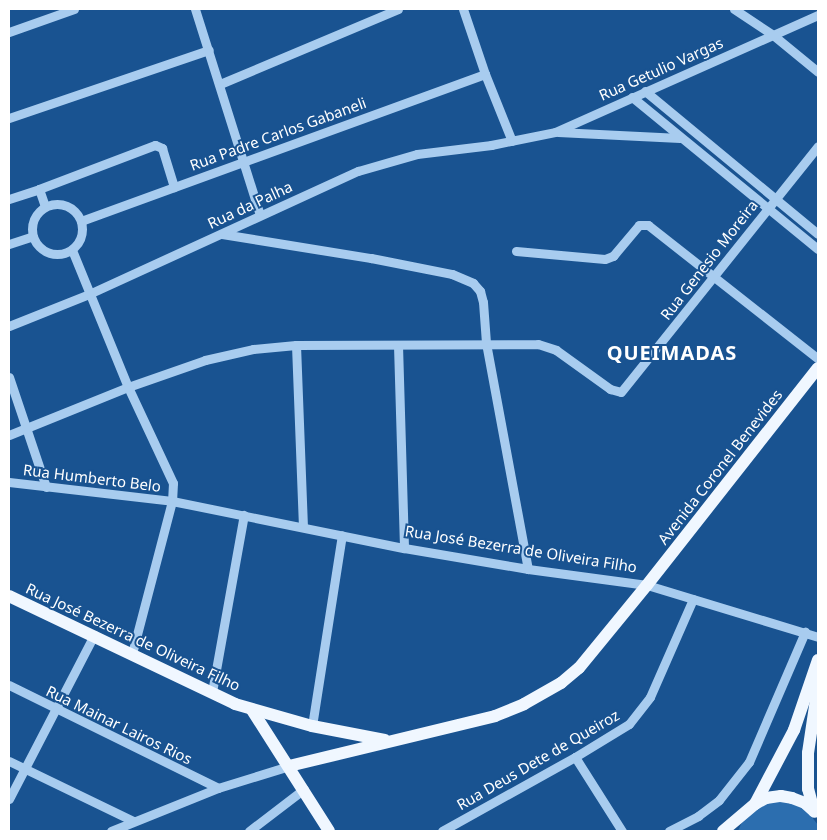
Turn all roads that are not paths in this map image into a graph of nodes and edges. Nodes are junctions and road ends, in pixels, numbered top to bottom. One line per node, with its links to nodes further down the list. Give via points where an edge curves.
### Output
1 (74, 9): 7 (street)
2 (195, 9): 9 (street)
3 (398, 9): 12 (street)
4 (463, 9): 11 (street)
5 (734, 9): 8 (street)
6 (818, 15): 8 (street, Rua Getulio Vargas)
7 (9, 32)
8 (773, 35): 10 (street); 13 (street, Rua Getulio Vargas)
9 (209, 50): 12 (street); 15 (street)
10 (818, 72)
11 (485, 74): 18 (street); 20 (street, Rua Padre Carlos Gabaneli)
12 (220, 84): 20 (street)
13 (645, 92): 14 (street, Rua Getulio Vargas); 24 (street)
14 (632, 97): 16 (street, Rua Getulio Vargas); 17 (street)
15 (9, 118)
16 (555, 132): 17 (street); 18 (street, Rua Getulio Vargas)
17 (680, 138): 26 (street)
18 (512, 141): 27 (street, Rua da Palha, via 396,158 358,171)
19 (818, 146): 24 (street, Rua Genesio Moreira)
20 (244, 162): 21 (street, Rua Padre Carlos Gabaneli); 27 (street)
21 (174, 187): 22 (street, via 162,148 155,145); 28 (street, Rua Padre Carlos Gabaneli)
22 (39, 189): 23 (street); 25 (street)
23 (9, 199)
24 (775, 200): 26 (street, Rua Genesio Moreira); 30 (street)
25 (45, 206): 28 (street, via 62,204 77,213); 31 (street, via 34,219)
26 (768, 209): 33 (street); 36 (street, Rua Genesio Moreira)
27 (260, 215): 29 (street, Rua da Palha)
28 (81, 221): 34 (street, via 81,237)
29 (222, 234): 37 (street, Rua da Palha); 39 (street, via 452,274 473,283 480,291)
30 (818, 234)
31 (33, 236): 32 (street); 34 (street, via 42,250 49,253 57,255)
32 (9, 244)
33 (818, 248)
34 (72, 250): 37 (street)
35 (516, 251): 36 (street, via 606,260 639,225 648,225)
36 (714, 277): 39 (street, Rua Genesio Moreira, via 621,392 549,347); 42 (street)
37 (90, 294): 38 (street, Rua da Palha); 45 (street)
38 (9, 326)
39 (486, 343): 41 (street, Rua Genesio Moreira); 55 (street)
40 (296, 345): 41 (street, Rua Genesio Moreira); 45 (street, Rua Genesio Moreira, via 230,353); 52 (street)
41 (398, 345): 54 (street)
42 (818, 360)
43 (818, 368): 56 (main road, Avenida Coronel Benevides)
44 (9, 377): 46 (street)
45 (128, 387): 46 (street, Rua Genesio Moreira); 50 (street, via 169,471 173,483)
46 (26, 428): 47 (street, Rua Genesio Moreira); 49 (street)
47 (9, 435)
48 (9, 482): 49 (street, Rua Humberto Belo)
49 (46, 487): 50 (street, Rua Humberto Belo)
50 (172, 501): 51 (street, Rua José Bezerra de Oliveira Filho); 62 (street)
51 (244, 515): 52 (street, Rua José Bezerra de Oliveira Filho); 66 (street)
52 (303, 527): 53 (street, Rua José Bezerra de Oliveira Filho)
53 (342, 535): 54 (street, Rua José Bezerra de Oliveira Filho); 69 (street)
54 (404, 548): 55 (street, Rua José Bezerra de Oliveira Filho)
55 (528, 569): 56 (street, Rua José Bezerra de Oliveira Filho)
56 (647, 586): 58 (street); 70 (main road, Rua José Bezerra de Oliveira Filho, via 579,668 545,693 495,716)
57 (9, 596): 60 (main road, Rua José Bezerra de Oliveira Filho)
58 (694, 599): 59 (street); 71 (street, Rua Deus Dete de Queiroz, via 640,712 629,724)
59 (805, 632): 61 (street); 87 (street, via 749,762 719,800)
60 (94, 636): 62 (main road, Rua José Bezerra de Oliveira Filho); 67 (street)
61 (818, 637)
62 (132, 654): 66 (main road, Rua José Bezerra de Oliveira Filho)
63 (818, 660): 78 (main road, via 794,730)
64 (9, 685): 67 (street, Rua Mainar Lairos Rios)
65 (818, 686): 80 (main road, via 808,753 808,789)
66 (212, 692): 68 (main road, Rua José Bezerra de Oliveira Filho)
67 (54, 709): 74 (street); 75 (street, Rua Mainar Lairos Rios)
68 (252, 710): 69 (main road, Rua José Bezerra de Oliveira Filho); 73 (main road)
69 (312, 726): 70 (main road, Rua José Bezerra de Oliveira Filho)
70 (390, 741): 73 (main road, Rua José Bezerra de Oliveira Filho)
71 (575, 757): 85 (street, Rua Deus Dete de Queiroz); 86 (street)
72 (9, 761): 74 (street)
73 (289, 766): 75 (street); 76 (main road)
74 (24, 768): 77 (street); 81 (street)
75 (218, 788): 81 (street)
76 (304, 789): 83 (street); 84 (main road)
77 (9, 799)
78 (755, 804): 79 (main road); 80 (main road, via 781,796 805,804)
79 (743, 814): 88 (main road); 89 (main road)
80 (816, 814)
81 (133, 821): 82 (street)
82 (111, 831)
83 (249, 831)
84 (329, 831)
85 (442, 831)
86 (622, 831)
87 (670, 831)
88 (723, 831)
89 (734, 831)

